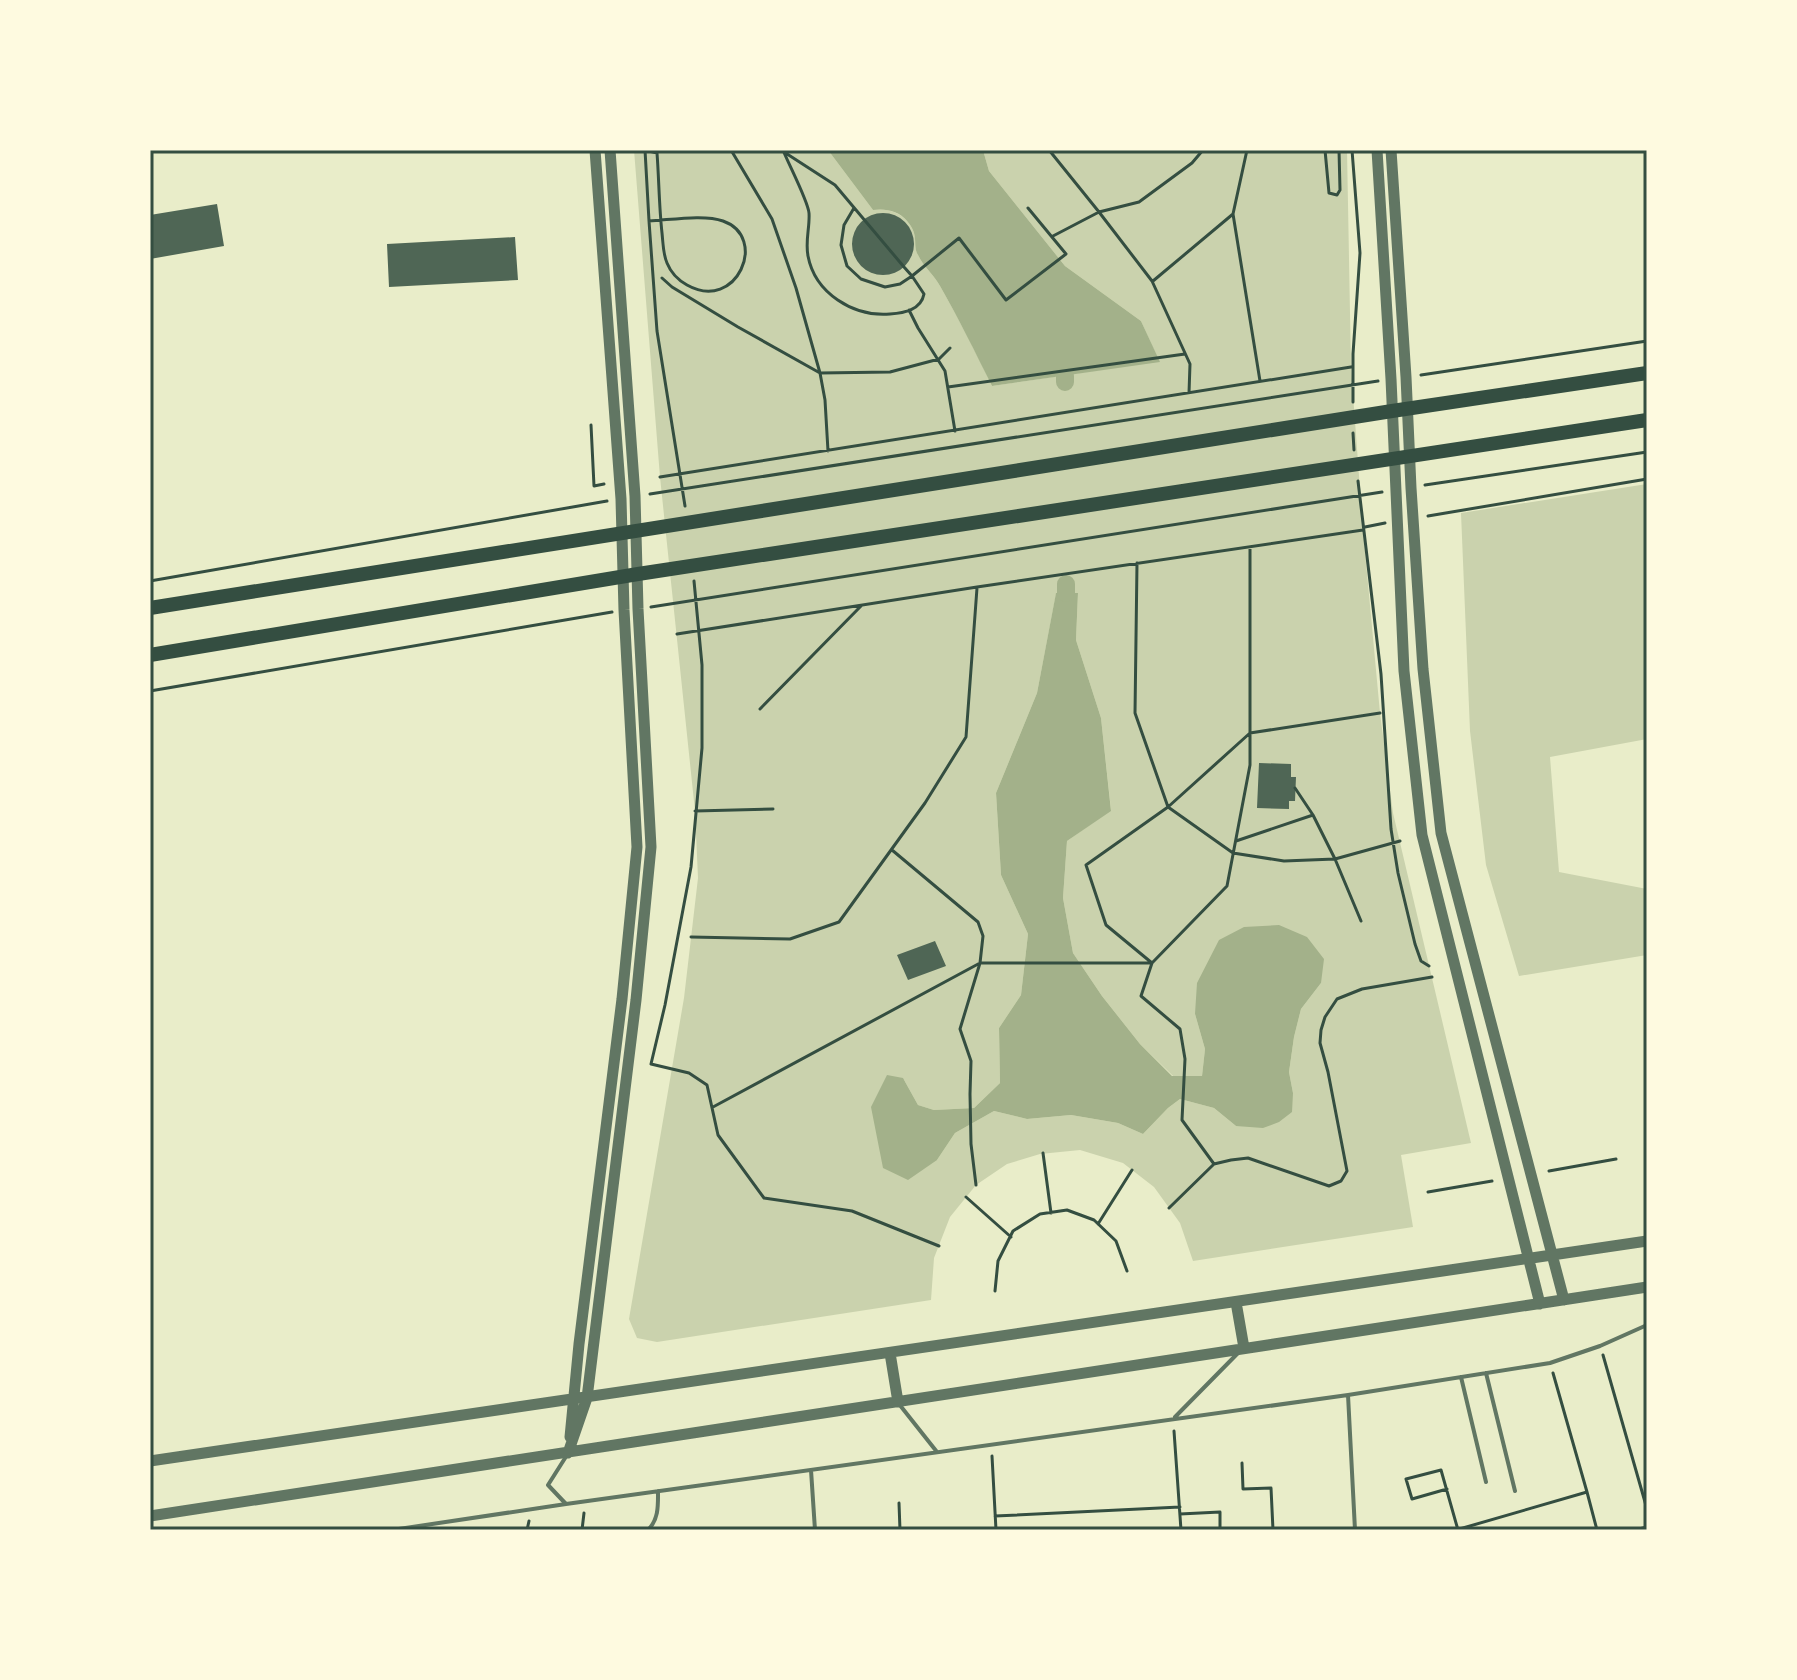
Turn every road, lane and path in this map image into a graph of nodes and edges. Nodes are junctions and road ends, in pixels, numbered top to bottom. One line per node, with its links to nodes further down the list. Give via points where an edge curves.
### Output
1 (595, 150): 51 (street)
2 (610, 150): 50 (street)
3 (645, 150): 18 (path); 18 (path, via 657,153 661,226 666,262 676,278 691,287 721,290 742,271 743,241 724,221 710,218)
4 (731, 150): 28 (path, via 772,219)
5 (1049, 150): 16 (path)
6 (1203, 150): 16 (path, via 1139,202)
7 (1247, 150): 17 (path)
8 (1325, 150): 9 (path, via 1329,193 1337,195)
9 (1339, 150)
10 (1352, 150): 33 (path, via 1360,253)
11 (1377, 150): 34 (street)
12 (1391, 150): 34 (street)
13 (783, 151): 14 (path, via 835,185); 23 (path, via 809,211 808,257 826,291 857,310 879,315)
14 (854, 208): 20 (path); 20 (path, via 841,245 847,266 861,279 885,287)
15 (1028, 208): 19 (path)
16 (1099, 212): 19 (path); 22 (path)
17 (1233, 214): 22 (path); 30 (path)
18 (649, 221): 52 (path, via 657,331)
19 (1051, 236): 20 (path, via 1066,254 1006,300 959,238)
20 (912, 276): 23 (path, via 924,294 922,302)
21 (662, 278): 28 (path)
22 (1152, 281): 25 (path)
23 (909, 310): 26 (path)
24 (950, 348): 26 (path)
25 (1185, 354): 31 (path); 32 (path)
26 (939, 359): 28 (path, via 890,372); 31 (path)
27 (1351, 367): 30 (path)
28 (820, 373): 40 (path)
29 (1647, 373): 34 (main road)
30 (1260, 381): 32 (path)
31 (948, 387): 38 (path)
32 (1189, 393): 38 (path)
33 (1353, 407)
34 (1400, 410): 42 (street); 56 (main road)
35 (1156, 416): 50 (path)
36 (1647, 420): 42 (main road)
37 (591, 425): 47 (path)
38 (955, 431): 40 (path)
39 (1353, 432): 43 (path)
40 (828, 451): 45 (path)
41 (1647, 452): 48 (path)
42 (1402, 457): 48 (street); 49 (street); 59 (main road)
43 (1355, 458)
44 (1357, 471): 55 (path)
45 (660, 477)
46 (1647, 479): 53 (path)
47 (594, 486)
48 (1411, 488): 105 (street, via 1441,833)
49 (1396, 490): 65 (path); 106 (street, via 1404,671 1422,835)
50 (635, 496): 56 (street)
51 (621, 499): 56 (street); 61 (path)
52 (685, 507)
53 (1428, 516)
54 (1396, 522): 55 (path)
55 (1364, 528): 57 (path); 87 (path, via 1391,829 1418,954)
56 (630, 532): 59 (street); 64 (main road)
57 (1250, 547): 58 (path); 72 (path)
58 (1137, 563): 62 (path); 74 (path, via 1135,713)
59 (631, 575): 65 (street); 66 (street); 68 (main road)
60 (694, 579): 89 (path, via 702,748 691,867 651,1064 689,1073 707,1085)
61 (150, 581)
62 (977, 587): 63 (path); 80 (path, via 966,737)
63 (862, 605): 67 (path); 70 (path)
64 (150, 608)
65 (638, 609): 121 (street, via 651,847)
66 (624, 610): 69 (path); 122 (street, via 637,847)
67 (677, 634)
68 (150, 655)
69 (150, 691)
70 (760, 709)
71 (1380, 713): 72 (path)
72 (1250, 733): 74 (path); 78 (path, via 1250,765)
73 (1295, 788): 77 (path)
74 (1168, 807): 81 (path); 86 (path, via 1086,865 1106,925)
75 (773, 809): 76 (path)
76 (695, 811)
77 (1313, 815): 78 (path); 82 (path)
78 (1236, 841): 81 (path)
79 (1400, 841): 82 (path)
80 (892, 850): 84 (path, via 839,922 790,939); 85 (path, via 978,922 983,936)
81 (1233, 853): 82 (path, via 1284,861); 86 (path, via 1227,886)
82 (1335, 859): 83 (path)
83 (1361, 921)
84 (691, 937)
85 (980, 963): 86 (path); 89 (path); 96 (path, via 960,1029 971,1061)
86 (1152, 963): 92 (path, via 1141,996 1180,1029 1185,1059 1182,1120)
87 (1429, 966)
88 (1432, 977): 92 (path, via 1362,989 1337,999 1325,1017 1320,1043 1347,1171 1341,1181 1329,1186 1248,1158)
89 (713, 1107): 104 (path, via 718,1135 764,1198 852,1211)
90 (1043, 1153): 100 (path)
91 (1616, 1159): 94 (path)
92 (1214, 1164): 99 (path)
93 (1132, 1170): 101 (path)
94 (1549, 1171)
95 (1492, 1181): 97 (path)
96 (976, 1185)
97 (1428, 1192)
98 (966, 1197): 102 (path)
99 (1169, 1208)
100 (1051, 1213): 101 (path, via 1067,1210); 102 (path, via 1040,1214)
101 (1098, 1224): 107 (path, via 1116,1241)
102 (1011, 1237): 109 (path, via 998,1261)
103 (1647, 1241): 105 (street)
104 (939, 1246)
105 (1552, 1255): 106 (street); 110 (street)
106 (1528, 1258): 111 (street); 112 (street)
107 (1127, 1271)
108 (1647, 1287): 110 (street)
109 (995, 1291)
110 (1564, 1300): 112 (street)
111 (1236, 1302): 115 (street); 116 (street)
112 (1540, 1304): 115 (street)
113 (1647, 1325): 114 (lane)
114 (1600, 1346): 117 (lane); 132 (path)
115 (1244, 1348): 123 (street); 124 (lane)
116 (890, 1353): 121 (street); 123 (street)
117 (1550, 1363): 118 (lane); 137 (path)
118 (1486, 1373): 119 (lane); 136 (lane)
119 (1461, 1377): 120 (lane); 133 (lane)
120 (1348, 1395): 124 (lane); 157 (lane)
121 (587, 1398): 122 (street); 127 (street)
122 (573, 1400): 127 (street); 128 (street)
123 (898, 1402): 126 (lane); 127 (street)
124 (1174, 1419): 125 (lane); 141 (path)
125 (991, 1445): 126 (lane); 145 (path)
126 (937, 1452): 130 (lane)
127 (568, 1453): 140 (lane, via 548,1485); 144 (street)
128 (150, 1461)
129 (1242, 1463): 156 (path, via 1243,1489 1271,1488)
130 (811, 1470): 135 (lane); 150 (lane)
131 (1647, 1475): 132 (path)
132 (1638, 1477): 142 (path)
133 (1486, 1482)
134 (1447, 1489): 134 (path, via 1412,1499 1406,1479 1441,1470); 158 (path)
135 (658, 1491): 138 (lane); 149 (lane, via 658,1511)
136 (1515, 1491)
137 (1587, 1492): 158 (path); 159 (path)
138 (586, 1501): 140 (lane); 148 (path)
139 (899, 1503): 151 (path)
140 (566, 1504): 147 (lane)
141 (1180, 1507): 143 (path); 145 (path)
142 (1647, 1509)
143 (1180, 1514): 154 (path); 155 (path, via 1220,1512)
144 (150, 1516)
145 (995, 1516): 153 (path)
146 (1647, 1527): 160 (path)
147 (392, 1530)
148 (582, 1530)
149 (648, 1530)
150 (815, 1530)
151 (900, 1530)
152 (968, 1530): 153 (path)
153 (996, 1530)
154 (1181, 1530)
155 (1220, 1530)
156 (1273, 1530)
157 (1355, 1530)
158 (1457, 1530)
159 (1597, 1530)
160 (1635, 1530)

